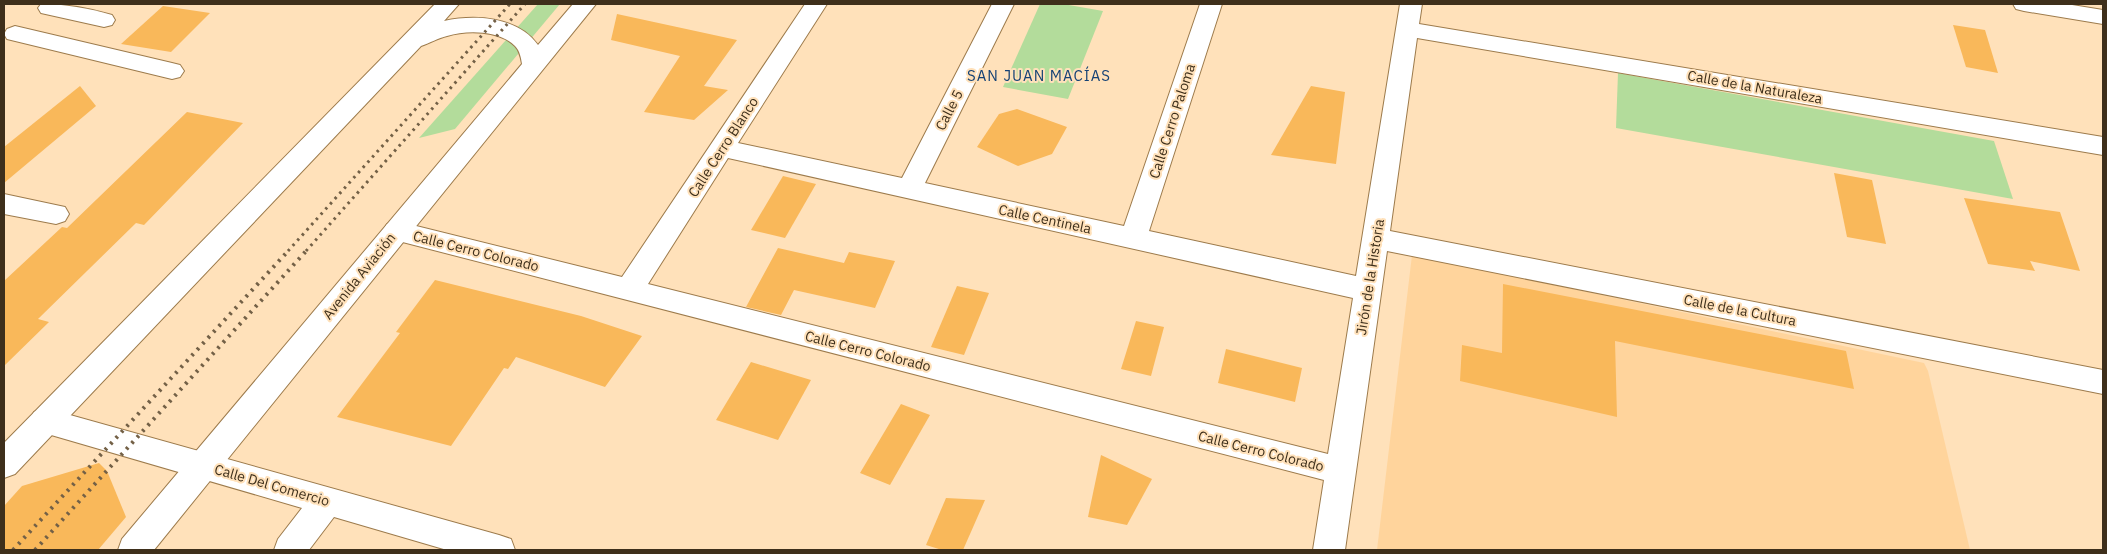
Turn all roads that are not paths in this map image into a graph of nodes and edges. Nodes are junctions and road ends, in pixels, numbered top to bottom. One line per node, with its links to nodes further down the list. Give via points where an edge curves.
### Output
1 (448, 4): 11 (street)
2 (585, 4): 12 (street, Avenida Aviación)
3 (816, 4): 15 (street, Calle Cerro Blanco)
4 (1003, 4): 16 (street, Calle 5)
5 (1210, 4): 21 (street, Calle Cerro Paloma)
6 (2024, 4): 9 (street)
7 (51, 6): 10 (street); 13 (street, via 15,34)
8 (1409, 16): 14 (street, Calle de la Naturaleza); 20 (street, Jirón de la Historia)
9 (2103, 16)
10 (104, 20)
11 (412, 40): 12 (street, via 448,28 484,26 514,33 527,43); 25 (street)
12 (534, 64): 19 (street, Avenida Aviación)
13 (172, 71)
14 (2103, 146)
15 (722, 148): 16 (street, Calle Centinela); 22 (street, Calle Cerro Blanco)
16 (909, 190): 21 (street, Calle Centinela)
17 (4, 204): 18 (street)
18 (56, 214)
19 (396, 231): 22 (street, Calle Cerro Colorado); 27 (street, Avenida Aviación)
20 (1376, 238): 23 (street, Jirón de la Historia); 24 (street, Calle de la Cultura)
21 (1133, 239): 23 (street, Calle Centinela)
22 (629, 290): 28 (street, Calle Cerro Colorado)
23 (1368, 290): 28 (street, Jirón de la Historia)
24 (2103, 382)
25 (45, 421): 26 (street); 27 (street, Calle Del Comercio)
26 (4, 464)
27 (203, 465): 29 (street, Calle Del Comercio); 30 (street, Avenida Aviación)
28 (1341, 471): 33 (street, Jirón de la Historia)
29 (327, 501): 31 (street); 32 (street, Calle Del Comercio)
30 (134, 550)
31 (290, 550)
32 (499, 550)
33 (1329, 550)

